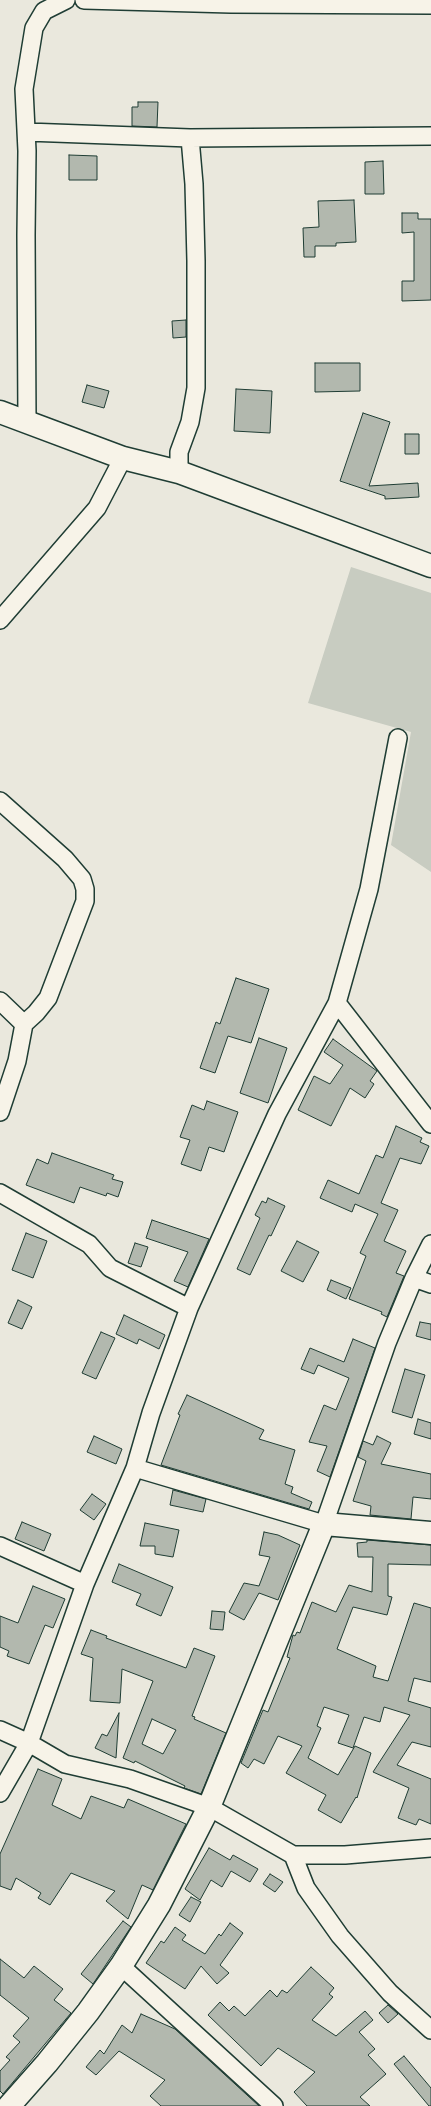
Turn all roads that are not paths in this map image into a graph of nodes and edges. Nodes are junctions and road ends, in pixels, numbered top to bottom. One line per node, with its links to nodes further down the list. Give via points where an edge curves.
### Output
1 (66, 0): 5 (street, via 44,11 34,28 24,89)
2 (84, 0): 3 (street)
3 (231, 2): 4 (street)
4 (431, 5)
5 (27, 132): 7 (street); 9 (street)
6 (431, 136): 7 (street)
7 (190, 138): 11 (street, via 196,261 196,388 190,422 179,452)
8 (0, 412): 9 (street)
9 (27, 422): 10 (street)
10 (123, 458): 11 (street); 13 (street, via 97,508)
11 (179, 472): 12 (street)
12 (431, 566)
13 (0, 620)
14 (398, 738): 17 (street, via 369,889)
15 (0, 801): 18 (street, via 65,859 82,879 85,889 85,901 48,998)
16 (0, 1000): 18 (street)
17 (337, 1003): 20 (street); 25 (street, via 278,1114)
18 (24, 1024): 19 (street, via 17,1061)
19 (0, 1112)
20 (431, 1124)
21 (0, 1193): 25 (street, via 89,1244 110,1268)
22 (431, 1244): 23 (street)
23 (414, 1278): 24 (street); 27 (street, via 387,1343)
24 (431, 1284)
25 (189, 1308): 26 (street, via 151,1413)
26 (135, 1468): 27 (street); 30 (street)
27 (324, 1524): 28 (street); 34 (street)
28 (431, 1533)
29 (0, 1546): 30 (street)
30 (85, 1584): 32 (street)
31 (0, 1730): 32 (street)
32 (29, 1743): 33 (street); 34 (street, via 65,1764 130,1779)
33 (0, 1793)
34 (210, 1807): 36 (street); 37 (street, via 159,1905)
35 (431, 1848): 36 (street, via 345,1855)
36 (293, 1855): 38 (street, via 306,1888 340,1936 390,1993)
37 (121, 1966): 39 (street, via 56,2052); 40 (street)
38 (431, 2030)
39 (9, 2106)
40 (274, 2106)

